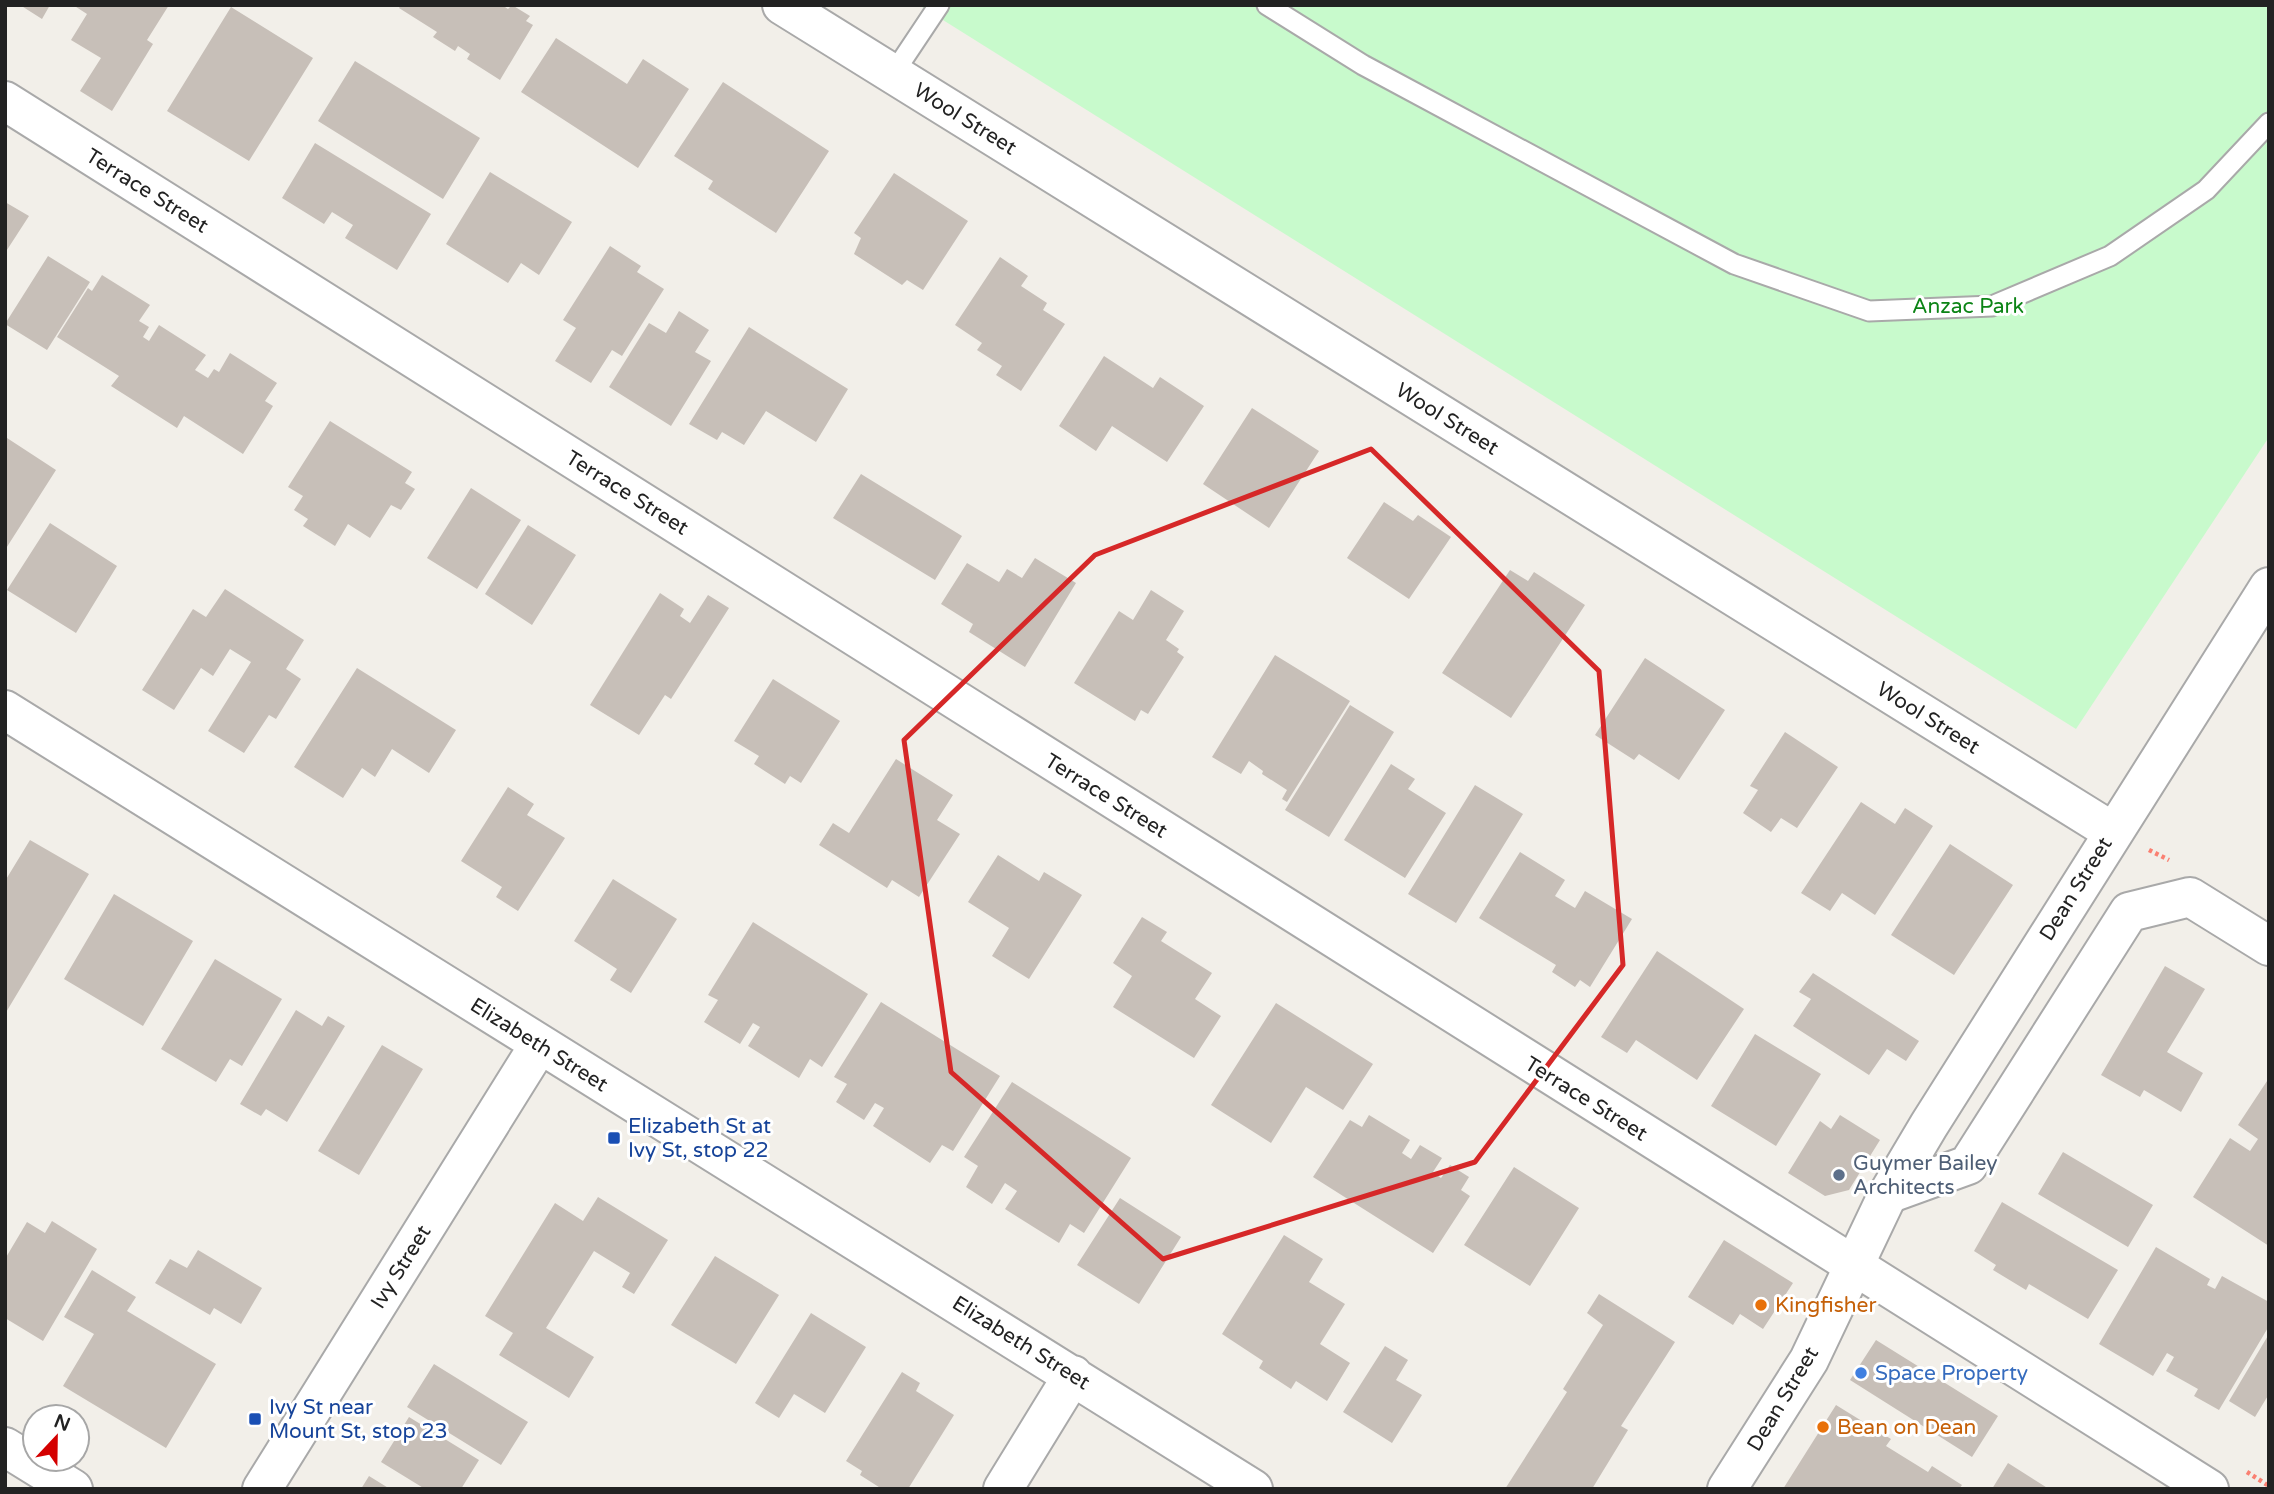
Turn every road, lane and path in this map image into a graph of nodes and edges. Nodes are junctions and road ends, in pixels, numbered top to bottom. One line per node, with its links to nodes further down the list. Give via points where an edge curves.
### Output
1 (782, 5): 4 (street, Wool Street)
2 (939, 5): 4 (lane)
3 (1267, 5): 6 (lane, via 1363,65 1734,264 1869,312 1992,306 2110,256 2206,190)
4 (893, 74): 9 (street, Wool Street)
5 (5, 101): 13 (street, Terrace Street)
6 (2269, 123)
7 (2269, 587): 9 (street, Dean Street)
8 (5, 710): 11 (street, Elizabeth Street)
9 (2113, 832): 12 (street, Dean Street)
10 (2269, 946): 12 (street, via 2190,897 2129,912 1968,1165)
11 (539, 1045): 14 (street, Elizabeth Street); 17 (street, Ivy Street)
12 (1888, 1194): 13 (street, Dean Street)
13 (1853, 1268): 20 (street, Dean Street, via 1809,1360); 21 (street, Terrace Street)
14 (1073, 1375): 18 (street); 19 (street, Elizabeth Street)
15 (5, 1447): 16 (street)
16 (73, 1489)
17 (262, 1489)
18 (1003, 1489)
19 (1253, 1489)
20 (1727, 1489)
21 (2209, 1489)

